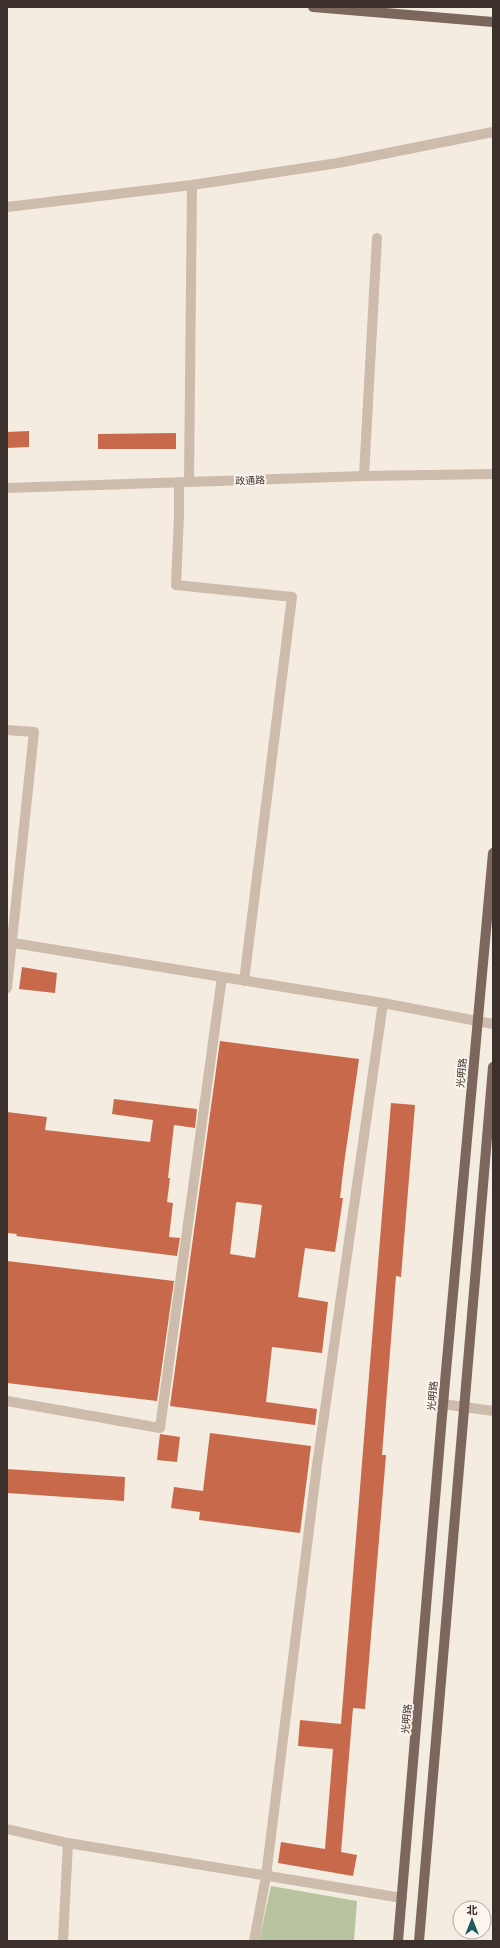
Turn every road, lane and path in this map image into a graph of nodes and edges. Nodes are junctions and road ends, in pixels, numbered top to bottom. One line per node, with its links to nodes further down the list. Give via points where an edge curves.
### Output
1 (313, 7): 2 (main road)
2 (493, 22)
3 (493, 132): 4 (street, via 338,163)
4 (192, 185): 5 (street); 9 (street)
5 (7, 207)
6 (377, 238): 8 (street)
7 (493, 474): 8 (street, 政通路)
8 (364, 476): 9 (street, 政通路)
9 (184, 482): 10 (street, 政通路); 15 (street, via 179,515 176,585 292,597)
10 (7, 488)
11 (7, 730): 13 (street, via 34,732)
12 (493, 853): 18 (main road, 光明路)
13 (10, 943): 14 (street); 16 (street)
14 (222, 977): 15 (street); 21 (street, via 160,1428)
15 (244, 981): 17 (street)
16 (7, 988)
17 (383, 1002): 18 (street); 27 (street, via 317,1465)
18 (478, 1022): 19 (street); 22 (main road, 光明路)
19 (493, 1024)
20 (493, 1067): 23 (main road)
21 (7, 1401)
22 (443, 1404): 23 (street); 28 (main road, 光明路)
23 (465, 1407): 24 (street); 32 (main road)
24 (493, 1411)
25 (7, 1829): 26 (street)
26 (68, 1843): 27 (street); 29 (street)
27 (266, 1876): 28 (street); 30 (street)
28 (402, 1898): 31 (main road, 光明路)
29 (63, 1941)
30 (254, 1941)
31 (398, 1941)
32 (418, 1941)

